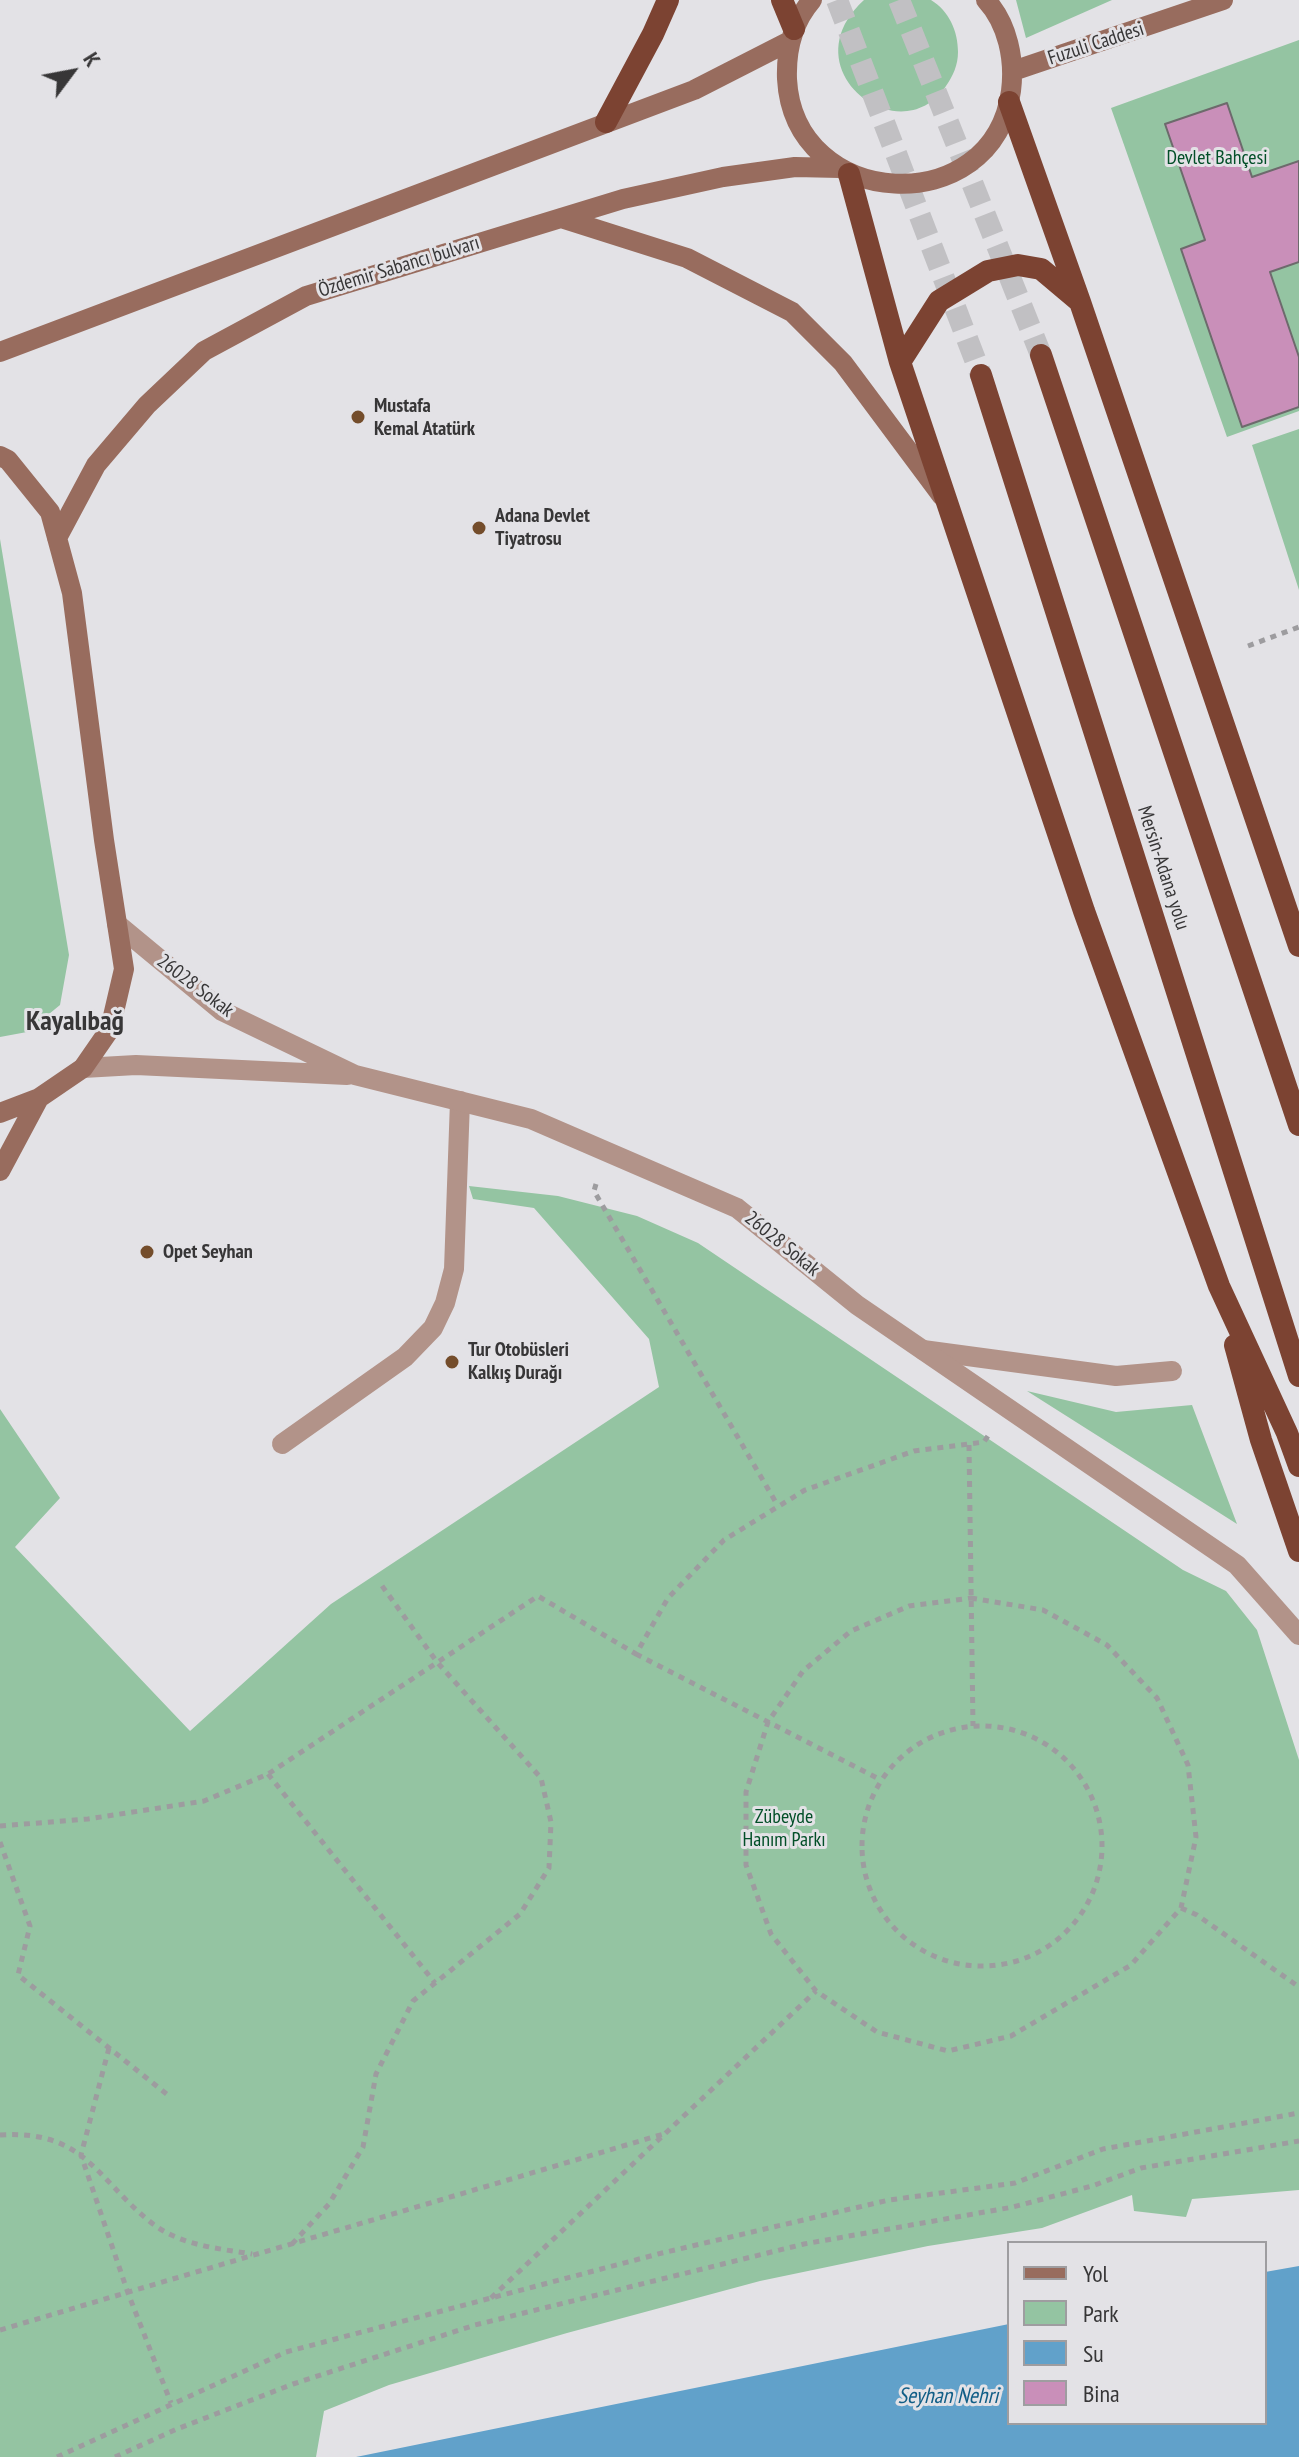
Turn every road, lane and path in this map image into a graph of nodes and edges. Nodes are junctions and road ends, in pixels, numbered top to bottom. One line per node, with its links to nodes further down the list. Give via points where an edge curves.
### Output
1 (668, 0): 9 (highway)
2 (782, 0): 6 (highway)
3 (812, 0): 6 (main road)
4 (986, 0): 7 (main road, via 1007,38)
5 (1223, 0): 7 (main road, Fuzuli Caddesi)
6 (792, 35): 9 (main road, via 694,90); 10 (main road, via 787,77 794,113 805,135)
7 (1013, 71): 8 (main road)
8 (1009, 102): 10 (main road, via 986,146 946,176 898,186); 12 (highway)
9 (606, 122): 13 (main road)
10 (844, 171): 11 (main road, Özdemir Sabancı bulvarı, via 795,167 723,177); 15 (highway)
11 (561, 218): 18 (main road, via 687,258 792,312 843,363); 19 (main road, Özdemir Sabancı bulvarı, via 306,296 204,351 147,405 96,465)
12 (1080, 302): 15 (highway, via 1041,269 1018,265 988,271 939,301); 23 (highway)
13 (0, 352)
14 (1041, 355): 29 (highway)
15 (900, 362): 18 (highway)
16 (981, 375): 35 (highway, Mersin-Adana yolu)
17 (0, 456): 19 (main road, via 50,512)
18 (948, 505): 32 (highway, via 1084,911)
19 (57, 538): 22 (main road, via 72,593)
20 (1299, 627): 21 (path)
21 (1248, 646)
22 (117, 924): 24 (main road, via 124,969 110,1029); 25 (street, 26028 Sokak, via 222,1011)
23 (1299, 946)
24 (83, 1068): 25 (street, via 136,1065); 26 (main road)
25 (355, 1075): 27 (street, 26028 Sokak)
26 (39, 1098): 28 (main road); 30 (main road)
27 (460, 1101): 33 (street, 26028 Sokak, via 531,1119 737,1208 857,1305); 37 (street, via 454,1269 433,1328 405,1357)
28 (0, 1113)
29 (1299, 1125)
30 (0, 1171)
31 (596, 1184): 40 (path, via 594,1191)
32 (1219, 1286): 39 (highway); 41 (highway, via 1261,1440)
33 (923, 1350): 34 (street, via 1116,1376); 44 (street, 26028 Sokak, via 1237,1565)
34 (1172, 1371)
35 (1299, 1376)
36 (994, 1426): 38 (path, via 984,1442)
37 (282, 1444)
38 (969, 1445): 40 (path, via 914,1451 805,1490); 43 (path)
39 (1299, 1466)
40 (778, 1506): 45 (path, via 714,1549 668,1598)
41 (1299, 1551)
42 (380, 1583): 46 (path)
43 (971, 1598): 47 (path, via 909,1606 851,1631 803,1671); 48 (path); 53 (path, via 1043,1610 1107,1645 1157,1698 1188,1765 1193,1808 1196,1837)
44 (1299, 1635)
45 (636, 1654): 46 (path, via 538,1596); 47 (path)
46 (437, 1662): 49 (path); 54 (path, via 541,1778 551,1822 549,1868 520,1914)
47 (768, 1722): 50 (path); 56 (path, via 746,1792 746,1865 771,1934)
48 (973, 1726): 50 (path, via 915,1744); 50 (path, via 1025,1733 1057,1752 1083,1780 1098,1815 1102,1853 1094,1890 1075,1922 1047,1948 1008,1964 966,1965 926,1953 893,1928 871,1893 861,1852 866,1811)
49 (268, 1774): 51 (path, via 204,1801); 54 (path)
50 (881, 1781)
51 (0, 1826)
52 (0, 1842): 57 (path, via 30,1926 18,1975)
53 (1181, 1908): 55 (path); 56 (path, via 1131,1965 1011,2036 948,2051 877,2032)
54 (435, 1983): 64 (path, via 413,2001 376,2074 363,2147 329,2204)
55 (1299, 1987)
56 (816, 1991): 60 (path)
57 (109, 2048): 58 (path); 63 (path)
58 (169, 2096)
59 (1299, 2113): 67 (path, via 1103,2149 1015,2183 889,2200)
60 (667, 2133): 64 (path); 67 (path)
61 (0, 2135): 63 (path, via 26,2133)
62 (1299, 2141): 71 (path, via 1141,2168 1013,2207 804,2244 475,2325 293,2384)
63 (81, 2155): 65 (path, via 149,2221 192,2245); 66 (path)
64 (292, 2244): 65 (path)
65 (256, 2254): 66 (path)
66 (128, 2293): 68 (path); 69 (path)
67 (489, 2300): 69 (path, via 286,2352)
68 (0, 2330)
69 (171, 2403): 70 (path)
70 (57, 2457)
71 (115, 2457)

